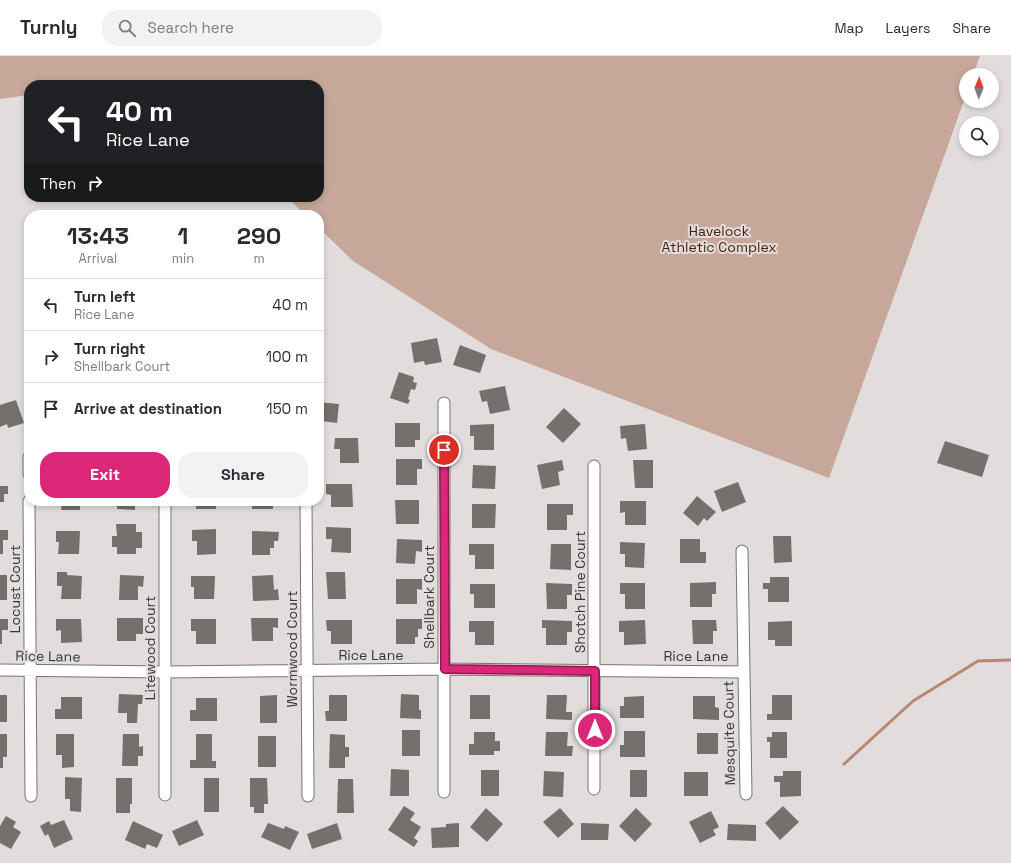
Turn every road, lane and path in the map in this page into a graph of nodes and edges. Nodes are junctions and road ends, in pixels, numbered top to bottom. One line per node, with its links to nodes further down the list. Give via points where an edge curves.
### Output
1 (444, 403): 7 (street, Shellbark Court)
2 (594, 466): 11 (street, Shotch Pine Court)
3 (29, 506): 10 (street, Locust Court)
4 (165, 506): 12 (street, Litewood Court)
5 (306, 506): 9 (street, Wormwood Court)
6 (742, 551): 13 (street, Mesquite Court)
7 (445, 669): 9 (street, Rice Lane); 11 (street, Rice Lane); 15 (street, Shellbark Court)
8 (0, 670): 10 (street, Rice Lane)
9 (307, 670): 12 (street, Rice Lane); 19 (street, Wormwood Court)
10 (30, 671): 12 (street, Rice Lane); 18 (street, Locust Court)
11 (595, 671): 13 (street, Rice Lane); 14 (street, Shotch Pine Court)
12 (165, 672): 17 (street, Litewood Court)
13 (743, 672): 16 (street, Mesquite Court)
14 (594, 789)
15 (444, 792)
16 (746, 794)
17 (165, 795)
18 (31, 796)
19 (308, 796)

